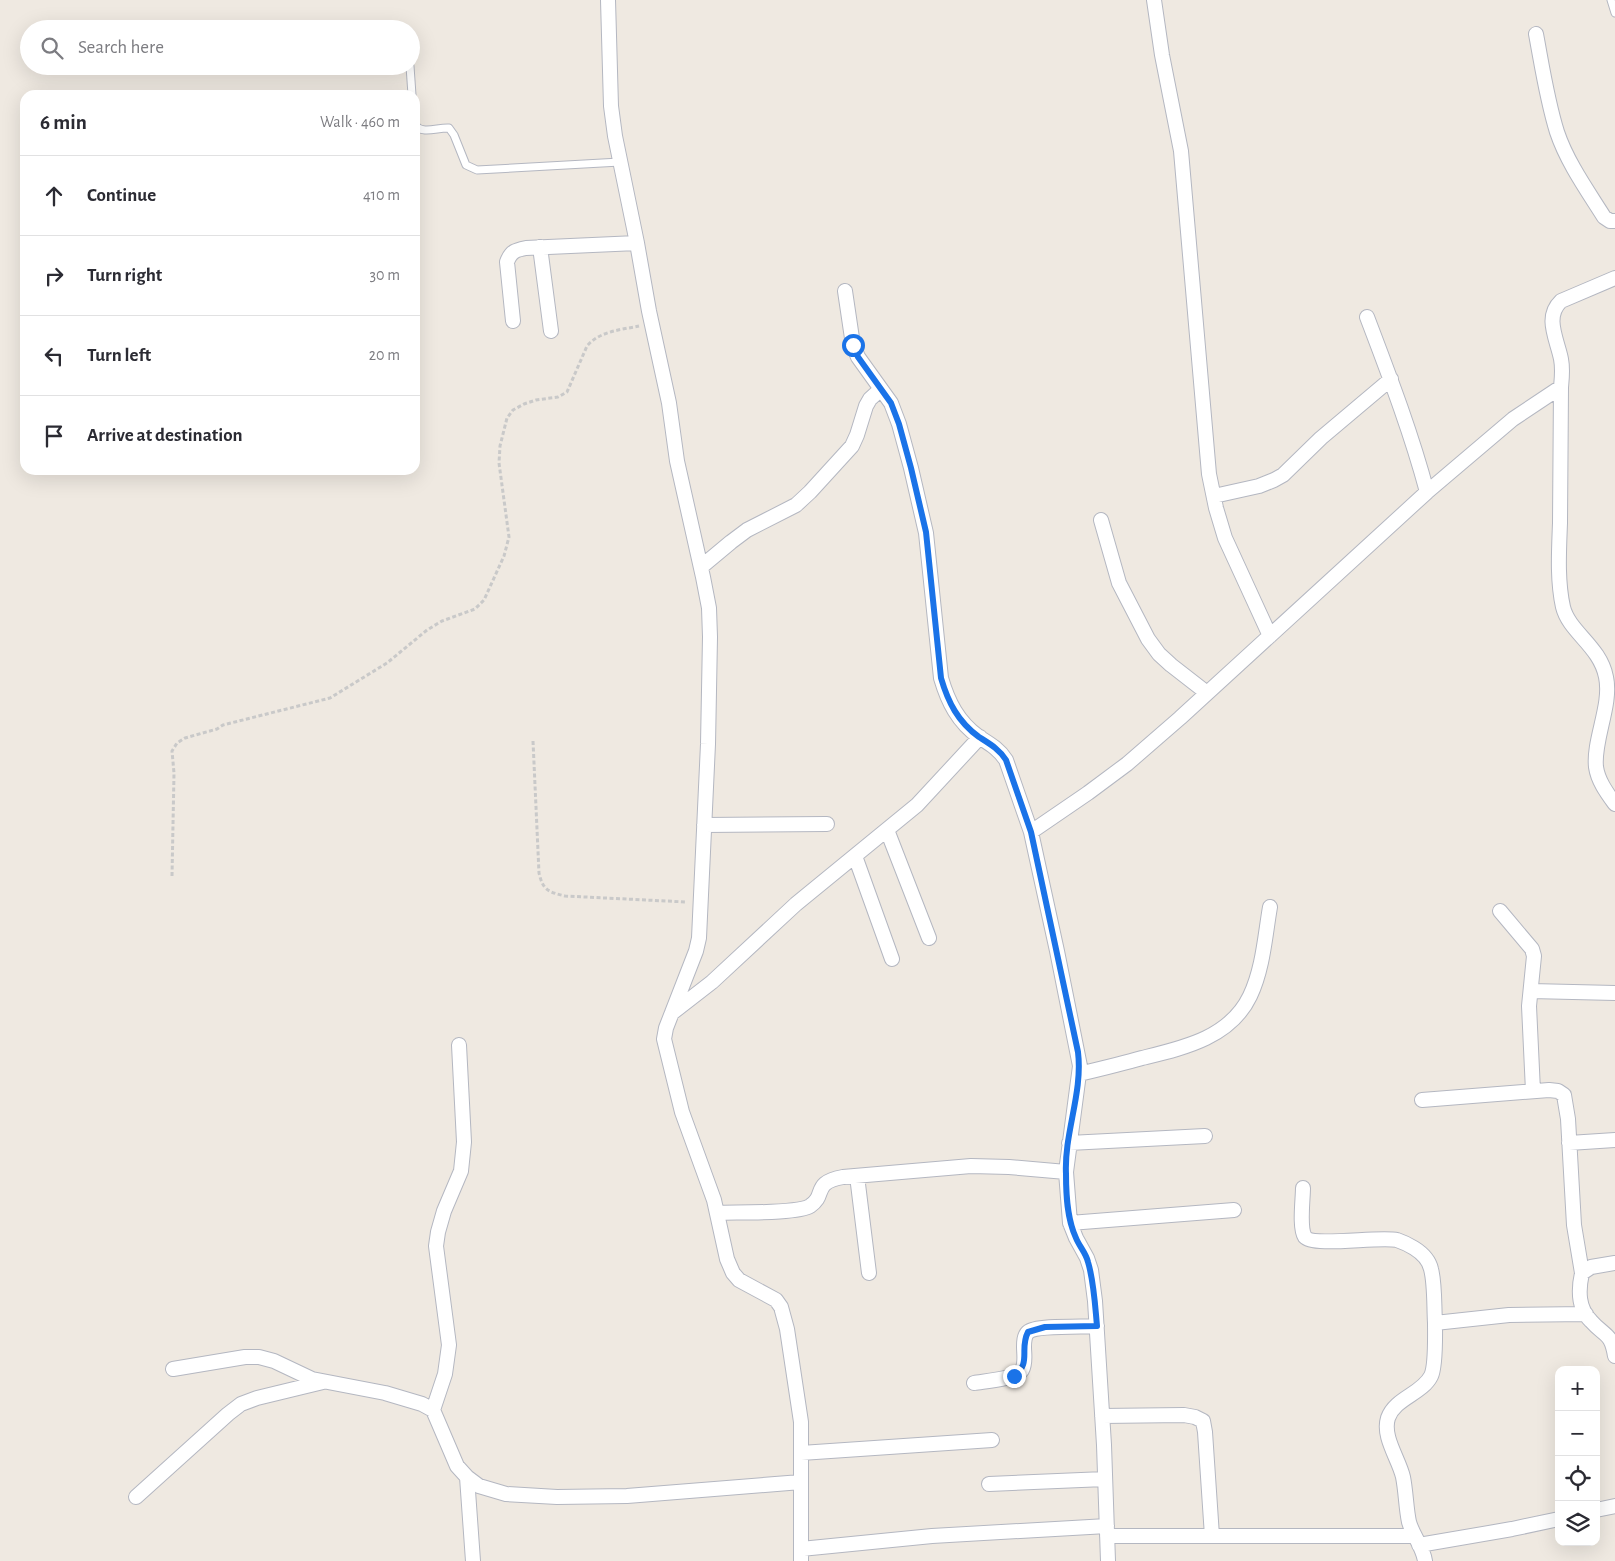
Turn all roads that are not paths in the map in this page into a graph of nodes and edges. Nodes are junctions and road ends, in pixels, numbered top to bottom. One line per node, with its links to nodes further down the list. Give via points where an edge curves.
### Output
1 (608, 0): 9 (street, via 611,106)
2 (1154, 0): 22 (street, via 1181,151 1209,474)
3 (1611, 0): 4 (lane)
4 (1615, 13)
5 (1536, 34): 10 (street, via 1550,108 1563,146 1604,217)
6 (411, 75): 7 (lane)
7 (412, 90)
8 (420, 130): 9 (lane, via 449,128 466,165 477,170)
9 (620, 162): 11 (street)
10 (1615, 221)
11 (637, 242): 12 (street); 24 (street, via 669,403 677,461)
12 (540, 247): 16 (street, via 514,250 509,255); 17 (street)
13 (1615, 278): 19 (street, via 1554,307 1552,322 1562,361)
14 (845, 290): 20 (street, via 853,345)
15 (1367, 317): 18 (street)
16 (513, 321)
17 (551, 331)
18 (1391, 379): 21 (street); 22 (street, via 1314,444 1283,475 1259,486)
19 (1562, 387): 21 (street, via 1513,419); 28 (street, via 1559,562 1563,607 1568,620 1594,650 1607,678 1596,767 1601,783)
20 (881, 389): 24 (street, via 866,406 852,446 810,492 796,505 746,530); 27 (street, via 899,424 926,532 941,678 947,698 960,720)
21 (1427, 492): 25 (street)
22 (1214, 496): 25 (street, via 1225,538)
23 (1101, 520): 26 (street, via 1119,583 1148,639 1171,665)
24 (701, 568): 30 (street, via 709,608 710,637)
25 (1270, 636): 26 (street)
26 (1207, 693): 32 (street, via 1127,764)
27 (980, 737): 31 (street, via 917,805); 32 (street, via 1001,752 1006,760)
28 (1615, 804)
29 (827, 824): 30 (street)
30 (704, 825): 40 (street, via 699,938)
31 (887, 830): 33 (street); 36 (street)
32 (1031, 832): 42 (street, via 1078,1052)
33 (855, 856): 37 (street); 40 (street)
34 (1270, 907): 42 (street, via 1256,982 1250,997 1231,1021 1202,1041)
35 (1500, 911): 38 (street, via 1532,949)
36 (929, 938)
37 (892, 959)
38 (1531, 991): 39 (street); 43 (street, via 1529,1028)
39 (1615, 993)
40 (672, 1014): 53 (street, via 664,1039 666,1052 682,1112)
41 (459, 1045): 65 (street, via 464,1142 461,1171 444,1211 436,1246 449,1345 445,1374)
42 (1079, 1074): 47 (street)
43 (1533, 1091): 44 (street); 48 (street, via 1558,1091 1564,1095)
44 (1422, 1100)
45 (1205, 1136): 47 (street)
46 (1615, 1140): 48 (street)
47 (1069, 1143): 49 (street)
48 (1569, 1143): 57 (street, via 1574,1225)
49 (1066, 1172): 50 (street, via 971,1166); 54 (street)
50 (857, 1176): 53 (street, via 830,1180 810,1206 796,1211); 56 (street)
51 (1303, 1188): 59 (street, via 1302,1227 1310,1241 1396,1240 1426,1259 1431,1268)
52 (1234, 1210): 54 (street)
53 (717, 1213): 68 (street, via 733,1273 739,1280 776,1300 781,1307 801,1422)
54 (1070, 1223): 60 (street, via 1091,1270)
55 (1615, 1263): 57 (street, via 1591,1267)
56 (869, 1273)
57 (1582, 1273): 58 (street, via 1580,1298)
58 (1586, 1314): 59 (street, via 1509,1315); 61 (street, via 1608,1335)
59 (1435, 1323): 79 (street, via 1432,1374 1388,1418 1389,1440 1403,1476 1409,1522)
60 (1097, 1326): 64 (street, via 1034,1329 1024,1339 1022,1370 1014,1376); 66 (street)
61 (1615, 1356)
62 (174, 1369): 63 (street, via 259,1357)
63 (326, 1382): 65 (street, via 385,1393); 73 (street, via 242,1404)
64 (974, 1383)
65 (433, 1410): 69 (street, via 457,1466)
66 (1102, 1416): 70 (street); 78 (street, via 1184,1415 1195,1416 1202,1421)
67 (992, 1440): 68 (street)
68 (801, 1453): 71 (street)
69 (467, 1477): 71 (street, via 479,1486 506,1494 556,1497 627,1496); 81 (street)
70 (1105, 1479): 72 (street); 77 (street)
71 (801, 1482): 80 (street)
72 (990, 1484)
73 (136, 1497)
74 (1615, 1506): 75 (street)
75 (1600, 1509)
76 (1555, 1521): 79 (street)
77 (1107, 1531): 78 (street); 80 (street, via 932,1536); 82 (street)
78 (1212, 1536): 79 (street)
79 (1417, 1540): 83 (street)
80 (801, 1555)
81 (473, 1561)
82 (1108, 1561)
83 (1425, 1561)

